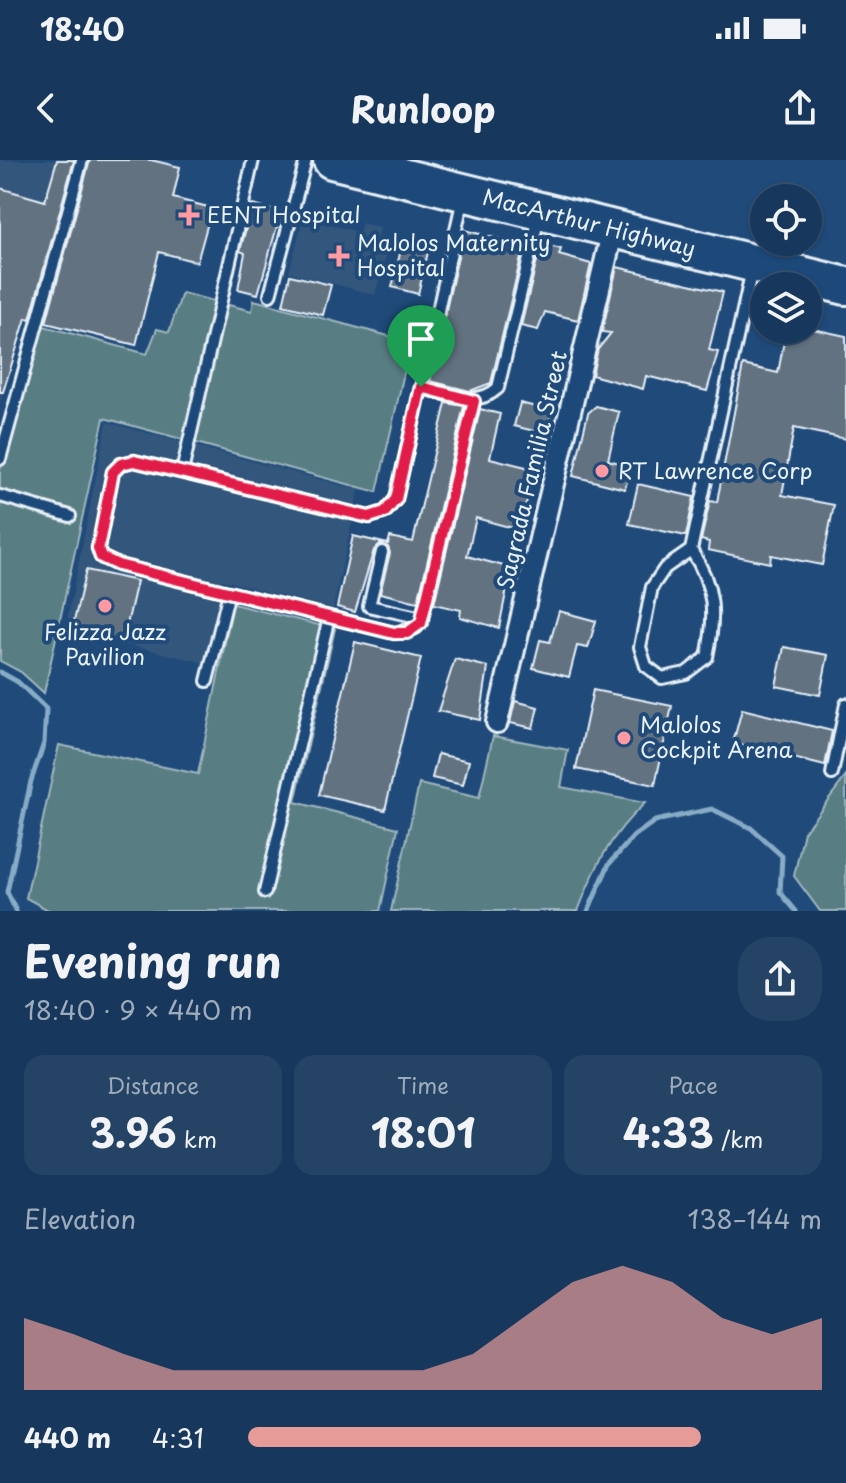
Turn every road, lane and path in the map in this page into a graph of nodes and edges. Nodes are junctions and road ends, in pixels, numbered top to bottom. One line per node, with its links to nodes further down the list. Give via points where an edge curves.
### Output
1 (82, 160): 13 (lane)
2 (253, 160): 14 (lane)
3 (306, 160): 10 (lane)
4 (332, 160): 5 (highway, MacArthur Highway)
5 (464, 193): 6 (highway, MacArthur Highway); 11 (lane)
6 (540, 213): 7 (highway, MacArthur Highway); 12 (lane, via 498,388)
7 (613, 229): 8 (highway, MacArthur Highway); 24 (street, Sagrada Familia Street)
8 (753, 263): 9 (highway, MacArthur Highway); 17 (lane)
9 (846, 286)
10 (270, 295)
11 (421, 387): 12 (lane); 14 (lane, via 396,499 385,512 369,517)
12 (474, 401): 21 (lane)
13 (0, 459)
14 (182, 472): 19 (lane, via 134,461 113,472 98,548 101,557)
15 (0, 496): 16 (lane)
16 (70, 516)
17 (691, 550): 17 (lane, via 665,568 652,587 640,647 646,666 662,678 686,673 707,657 714,594)
18 (382, 552): 21 (lane, via 369,606)
19 (229, 592): 20 (lane); 22 (lane)
20 (329, 617): 21 (lane, via 394,633 416,628); 26 (lane)
21 (422, 618)
22 (207, 681)
23 (846, 704): 25 (lane)
24 (497, 722)
25 (832, 774)
26 (265, 892)

